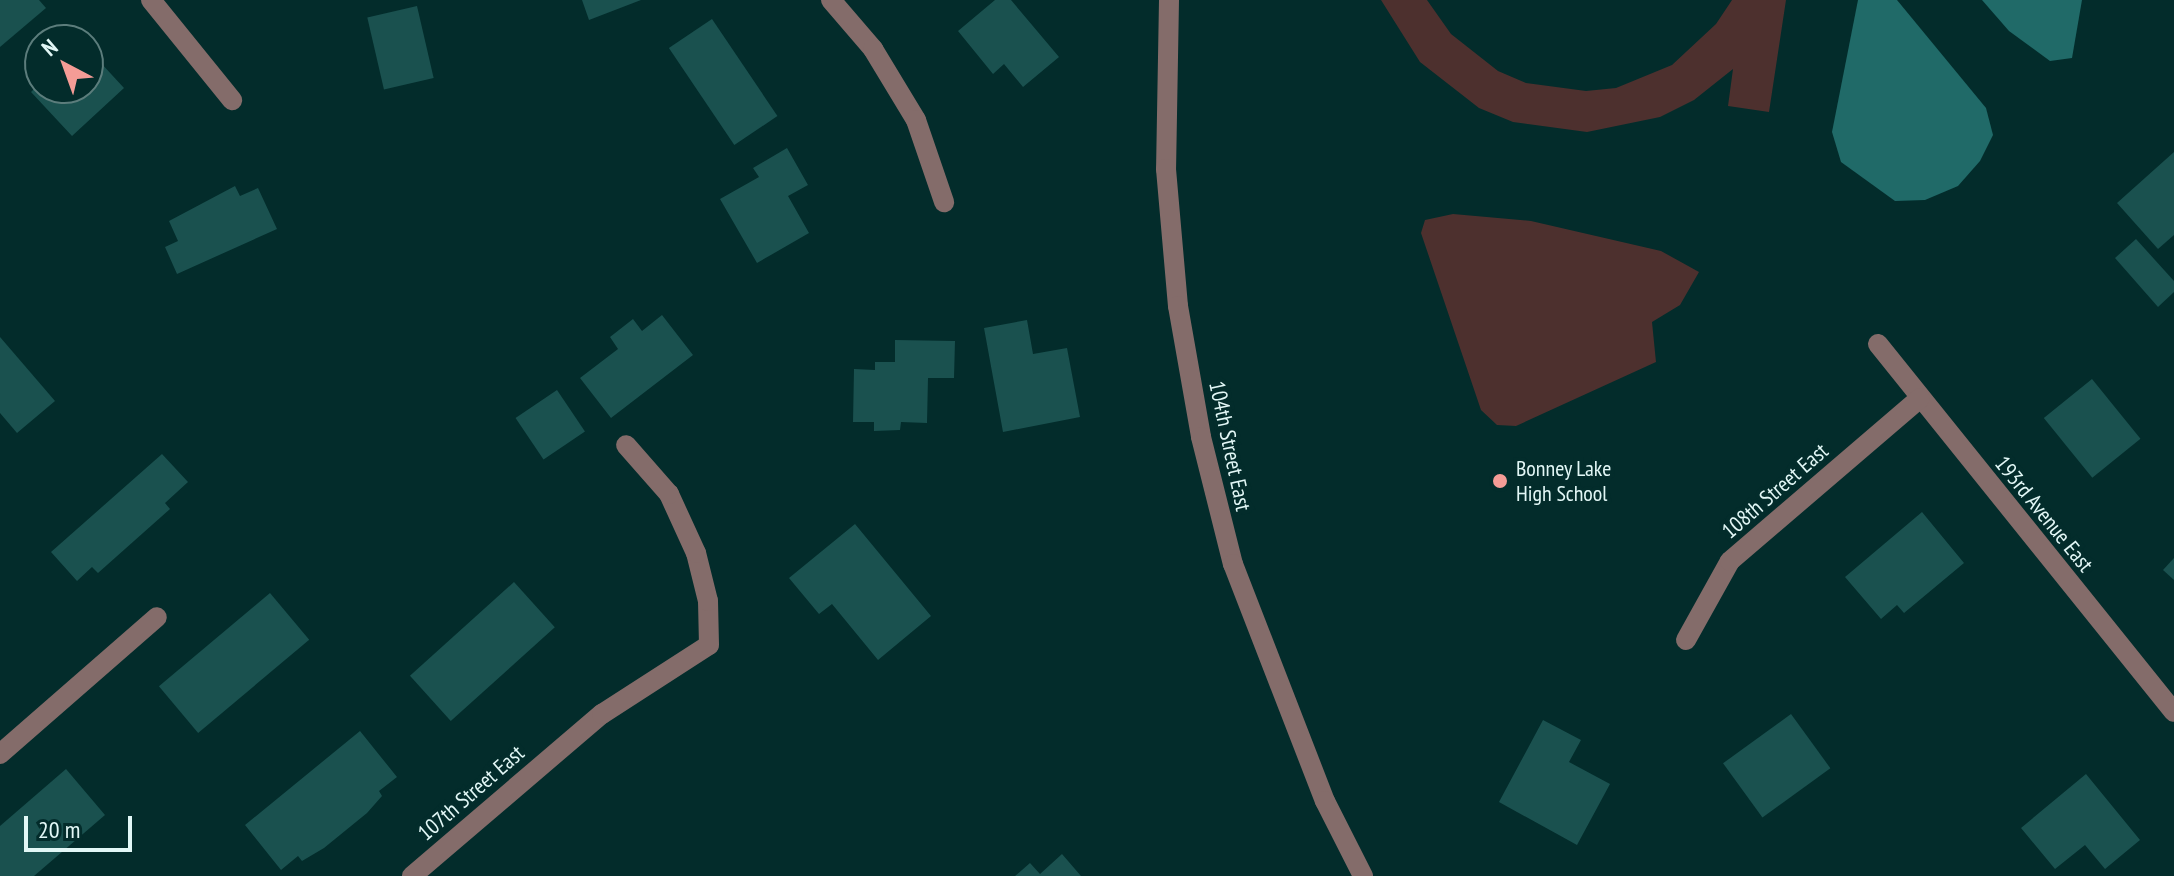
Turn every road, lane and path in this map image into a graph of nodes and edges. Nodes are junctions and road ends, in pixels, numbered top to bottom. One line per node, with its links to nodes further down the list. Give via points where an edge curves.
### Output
1 (151, 0): 4 (street)
2 (831, 0): 5 (street, via 873,49 916,120)
3 (1169, 0): 14 (street, 104th Street East, via 1166,169 1178,306 1201,437 1233,564 1325,801)
4 (232, 100)
5 (944, 202)
6 (1878, 344): 7 (street, 193rd Avenue East)
7 (1920, 398): 10 (street, 108th Street East, via 1730,561); 11 (street, 193rd Avenue East)
8 (626, 445): 13 (street, 107th Street East, via 669,494 696,553 708,601 709,645 561,746)
9 (157, 617): 12 (street)
10 (1686, 640)
11 (2174, 712)
12 (0, 754)
13 (412, 876)
14 (1363, 876)

